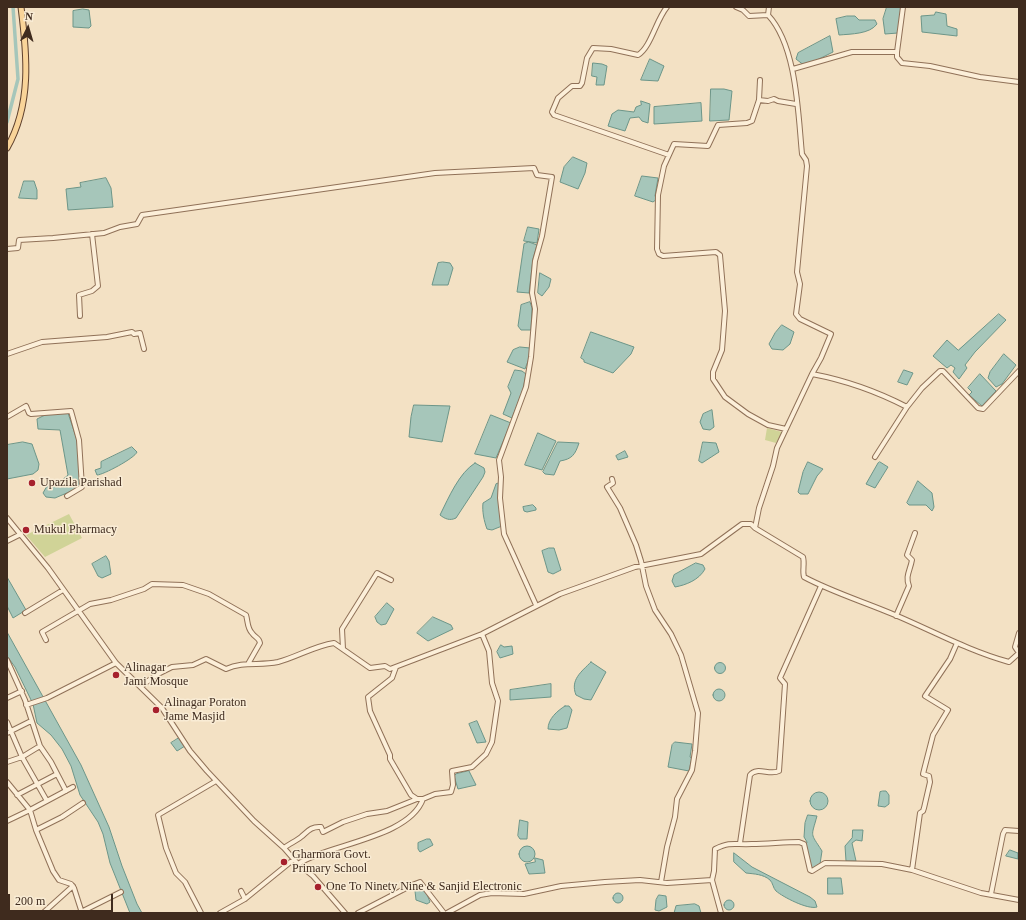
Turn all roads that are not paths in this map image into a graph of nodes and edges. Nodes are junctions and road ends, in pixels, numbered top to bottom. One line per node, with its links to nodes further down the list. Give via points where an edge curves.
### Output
1 (21, 7): 13 (main road, via 27,67 25,93)
2 (667, 7): 14 (street, via 646,48 638,55 593,48 586,58 582,83 580,86 572,86 558,98 552,112 554,115)
3 (736, 7): 6 (street, via 749,16)
4 (769, 7): 6 (street)
5 (903, 7): 7 (street)
6 (768, 15): 8 (street, via 775,23)
7 (897, 52): 8 (street, via 852,52); 10 (street, via 897,57 902,63)
8 (793, 70): 12 (street)
9 (760, 80): 11 (street)
10 (1019, 82)
11 (759, 100): 12 (street, via 774,99); 14 (street, via 752,121 718,125 708,146 674,144)
12 (796, 104): 21 (street, via 802,154 807,166 797,272 800,284 796,314 800,320 831,334)
13 (7, 148)
14 (669, 155): 24 (street, via 660,180 658,195 659,254 663,256 718,253 724,284 725,311 722,350 713,372 713,379 725,397 748,414 768,425)
15 (92, 234): 16 (street, via 19,240 18,248); 17 (street, via 98,286 79,295); 37 (street, via 137,224 142,215 435,173 534,168 535,174 552,177 534,269 532,292 535,309 526,387 499,460 504,534)
16 (7, 249)
17 (80, 316)
18 (144, 349): 19 (street, via 140,333 132,332 108,337 42,342)
19 (7, 354)
20 (1019, 371): 22 (street, via 983,409 978,408 943,371 922,388)
21 (812, 374): 22 (street, via 870,391); 24 (street)
22 (907, 407): 25 (street)
23 (7, 417): 27 (street, via 26,406 31,414 71,411 79,440 82,487)
24 (786, 429): 29 (street, via 777,448)
25 (875, 457)
26 (612, 479): 33 (street, via 613,482 607,487 620,508)
27 (67, 496)
28 (7, 518): 31 (street)
29 (755, 528): 33 (street, via 751,524 742,524 701,554); 35 (street, via 802,557 804,577)
30 (915, 533): 40 (street, via 907,555 912,560 906,581 909,586)
31 (21, 534): 32 (street); 36 (street)
32 (7, 541)
33 (642, 565): 37 (street); 82 (street, via 655,610 672,634 681,655 698,713 692,770 677,799)
34 (391, 580): 45 (street, via 377,573 342,629)
35 (821, 586): 40 (street); 76 (street, via 780,678 785,684 779,771 756,771 750,775)
36 (63, 590): 38 (street); 39 (street)
37 (536, 605): 42 (street, via 526,613)
38 (78, 610): 43 (street, via 42,632); 48 (street); 49 (street, via 152,584 183,585 209,594 246,614 247,624 260,643)
39 (25, 613)
40 (896, 616): 44 (street)
41 (1019, 632): 46 (street, via 1015,647)
42 (482, 634): 50 (street, via 446,650); 69 (street, via 489,651 492,682 498,701 492,742 486,754 472,767 452,772 451,792)
43 (46, 640)
44 (957, 643): 46 (street, via 1009,662); 80 (street, via 950,659 925,696 948,710 933,735 923,774 928,776 930,782 924,808 920,813)
45 (343, 649): 49 (street, via 331,644 277,662); 50 (street, via 371,668 385,666 390,670)
46 (1019, 653)
47 (7, 660): 52 (street)
48 (116, 663): 51 (street); 54 (street)
49 (248, 664): 51 (street, via 224,670 206,659 192,665 172,667)
50 (396, 667): 68 (street, via 392,678 368,697 370,711 390,759 411,795)
51 (141, 686): 62 (street, via 162,708 190,751)
52 (22, 692): 53 (street); 54 (street)
53 (7, 698)
54 (28, 705): 55 (street)
55 (31, 721): 57 (street); 58 (street)
56 (7, 722): 57 (street)
57 (9, 732): 59 (street)
58 (40, 746): 59 (street); 61 (street)
59 (22, 757): 60 (street); 64 (street)
60 (7, 762)
61 (57, 774): 64 (street); 66 (street)
62 (216, 780): 77 (street, via 254,821); 91 (street, via 158,815 176,874 185,882)
63 (7, 782): 67 (street)
64 (37, 785): 67 (street); 70 (street)
65 (73, 787): 66 (street)
66 (66, 791): 70 (street)
67 (17, 795): 72 (street)
68 (417, 799): 69 (street); 77 (street, via 387,811 343,822 323,832 321,827 306,830)
69 (423, 799): 79 (street, via 411,815 385,831 356,843 310,856)
70 (48, 801): 72 (street)
71 (83, 803): 74 (street)
72 (30, 810): 73 (street); 74 (street)
73 (7, 821)
74 (36, 830): 83 (street, via 53,871 59,880)
75 (1019, 831): 86 (street, via 1005,830 1002,834)
76 (740, 843): 80 (street, via 802,843 807,863 812,871 825,863 852,862); 81 (street, via 727,843 715,849)
77 (284, 848): 78 (street)
78 (293, 860): 79 (street); 87 (street)
79 (298, 864): 93 (street, via 313,876)
80 (912, 870): 86 (street)
81 (712, 880): 82 (street); 97 (street)
82 (661, 882): 96 (street, via 605,882 561,886 524,894 492,893 480,896)
83 (73, 886): 89 (street); 90 (street)
84 (241, 891): 87 (street)
85 (121, 892): 89 (street)
86 (991, 894): 88 (street)
87 (245, 898): 92 (street)
88 (1019, 900)
89 (81, 912)
90 (43, 913)
91 (201, 913)
92 (220, 913)
93 (345, 913)
94 (358, 913): 95 (street, via 420,882)
95 (444, 913)
96 (447, 913)
97 (721, 913)

